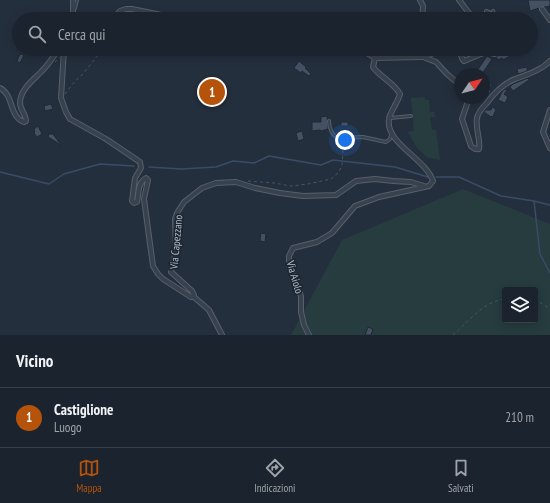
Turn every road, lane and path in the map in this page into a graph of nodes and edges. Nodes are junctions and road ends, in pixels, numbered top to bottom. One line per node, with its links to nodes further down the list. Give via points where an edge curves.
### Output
1 (73, 0): 6 (street)
2 (77, 0): 6 (lane)
3 (420, 0): 9 (street)
4 (459, 0): 10 (street)
5 (542, 9): 11 (street)
6 (74, 11)
7 (119, 12): 8 (street, via 132,9)
8 (147, 12)
9 (423, 12)
10 (468, 12)
11 (550, 20)
12 (54, 56): 23 (street, via 29,83 21,97 20,108 26,121 18,118 7,94)
13 (64, 56): 21 (path); 38 (street, Via Capezzano, via 61,98 66,112 70,119 140,162 141,168 136,178 132,201 137,202 140,184 146,178 148,180 144,199 153,266 163,279)
14 (97, 56): 24 (path)
15 (372, 56): 19 (street)
16 (422, 56): 19 (street); 22 (street, via 436,62)
17 (462, 56): 18 (street, via 464,61)
18 (476, 56)
19 (375, 58): 31 (street, via 374,67 377,72 392,83 400,94)
20 (550, 61): 25 (street, via 533,73 507,83)
21 (52, 65)
22 (454, 79)
23 (0, 88)
24 (65, 95)
25 (492, 97): 26 (street)
26 (490, 99)
27 (466, 104): 28 (street, via 462,119 471,146 477,150 480,146 477,118)
28 (486, 104)
29 (550, 110): 35 (street, via 543,132)
30 (411, 116): 31 (lane)
31 (389, 118): 33 (street)
32 (329, 121): 34 (lane, via 330,128)
33 (392, 134): 34 (lane, via 386,142 363,137); 37 (street, via 431,174 433,180 429,186)
34 (339, 138): 36 (path, via 343,152 342,164 338,173 331,179 291,186)
35 (550, 148)
36 (247, 181)
37 (424, 186): 38 (street, Via Capezzano, via 411,182 375,179 356,182 336,195 329,196 280,193 236,182 216,183 202,188 184,202 177,213 176,251 171,269 171,272 192,291); 43 (street, Via Aiolo, via 379,196 355,206 332,233 317,242 293,248 289,256 289,265 301,296 301,312)
38 (194, 297): 42 (street, via 209,310)
39 (502, 299): 44 (path, via 479,311)
40 (538, 301): 41 (path)
41 (550, 309)
42 (222, 335)
43 (309, 335)
44 (453, 335)

